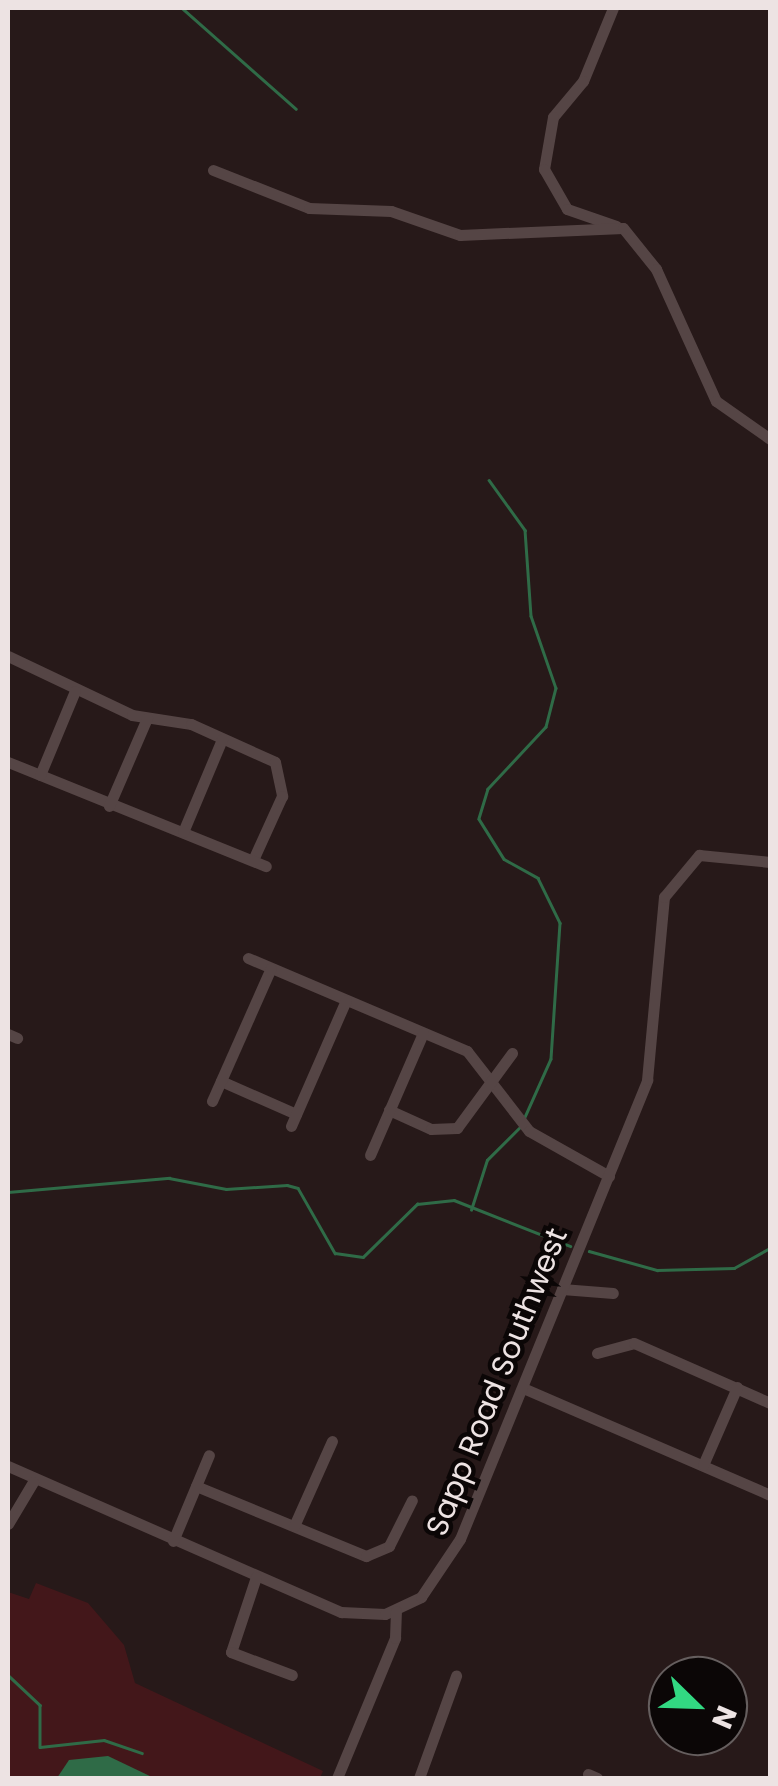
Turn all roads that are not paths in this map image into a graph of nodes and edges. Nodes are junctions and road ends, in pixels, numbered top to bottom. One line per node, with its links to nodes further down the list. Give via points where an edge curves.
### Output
1 (613, 8): 3 (street, via 583,81 553,117 544,169 566,209)
2 (213, 170): 3 (street, via 309,208 391,212 460,235)
3 (620, 227): 4 (street, via 656,270 716,401)
4 (770, 439)
5 (8, 656): 6 (street)
6 (75, 691): 7 (street); 10 (street)
7 (147, 718): 8 (street); 11 (street)
8 (222, 739): 12 (street); 12 (street, via 266,755 282,772 282,796 259,863)
9 (8, 762): 10 (street)
10 (40, 775): 11 (street)
11 (110, 806): 12 (street)
12 (184, 832)
13 (770, 862): 24 (street, Sapp Road Southwest, via 699,855 664,897 653,1057)
14 (248, 958): 15 (street)
15 (271, 968): 16 (street); 20 (street)
16 (346, 1000): 17 (street); 20 (street, via 293,1120)
17 (422, 1033): 19 (street, via 467,1050); 22 (street)
18 (512, 1053): 19 (street)
19 (491, 1080): 22 (street, via 457,1128 431,1129); 24 (street, via 533,1135)
20 (221, 1081): 21 (street)
21 (212, 1101)
22 (390, 1110): 23 (street)
23 (370, 1155)
24 (609, 1176): 25 (street, Sapp Road Southwest)
25 (562, 1289): 26 (street); 28 (street, Sapp Road Southwest)
26 (614, 1293)
27 (597, 1353): 29 (street, via 634,1343)
28 (523, 1388): 34 (street); 43 (street, Sapp Road Southwest, via 445,1570)
29 (737, 1388): 30 (street); 34 (street)
30 (770, 1403)
31 (332, 1441): 40 (street)
32 (210, 1455): 36 (street)
33 (8, 1466): 35 (street)
34 (703, 1466): 37 (street)
35 (33, 1482): 39 (street); 41 (street)
36 (196, 1486): 40 (street); 41 (street)
37 (770, 1494)
38 (412, 1500): 40 (street, via 394,1540 375,1554)
39 (8, 1524)
40 (294, 1526)
41 (172, 1541): 42 (street)
42 (256, 1577): 43 (street, via 341,1612); 44 (street, via 232,1652)
43 (396, 1610): 46 (street, via 395,1638)
44 (292, 1675)
45 (456, 1676): 47 (street)
46 (337, 1778)
47 (419, 1778)

